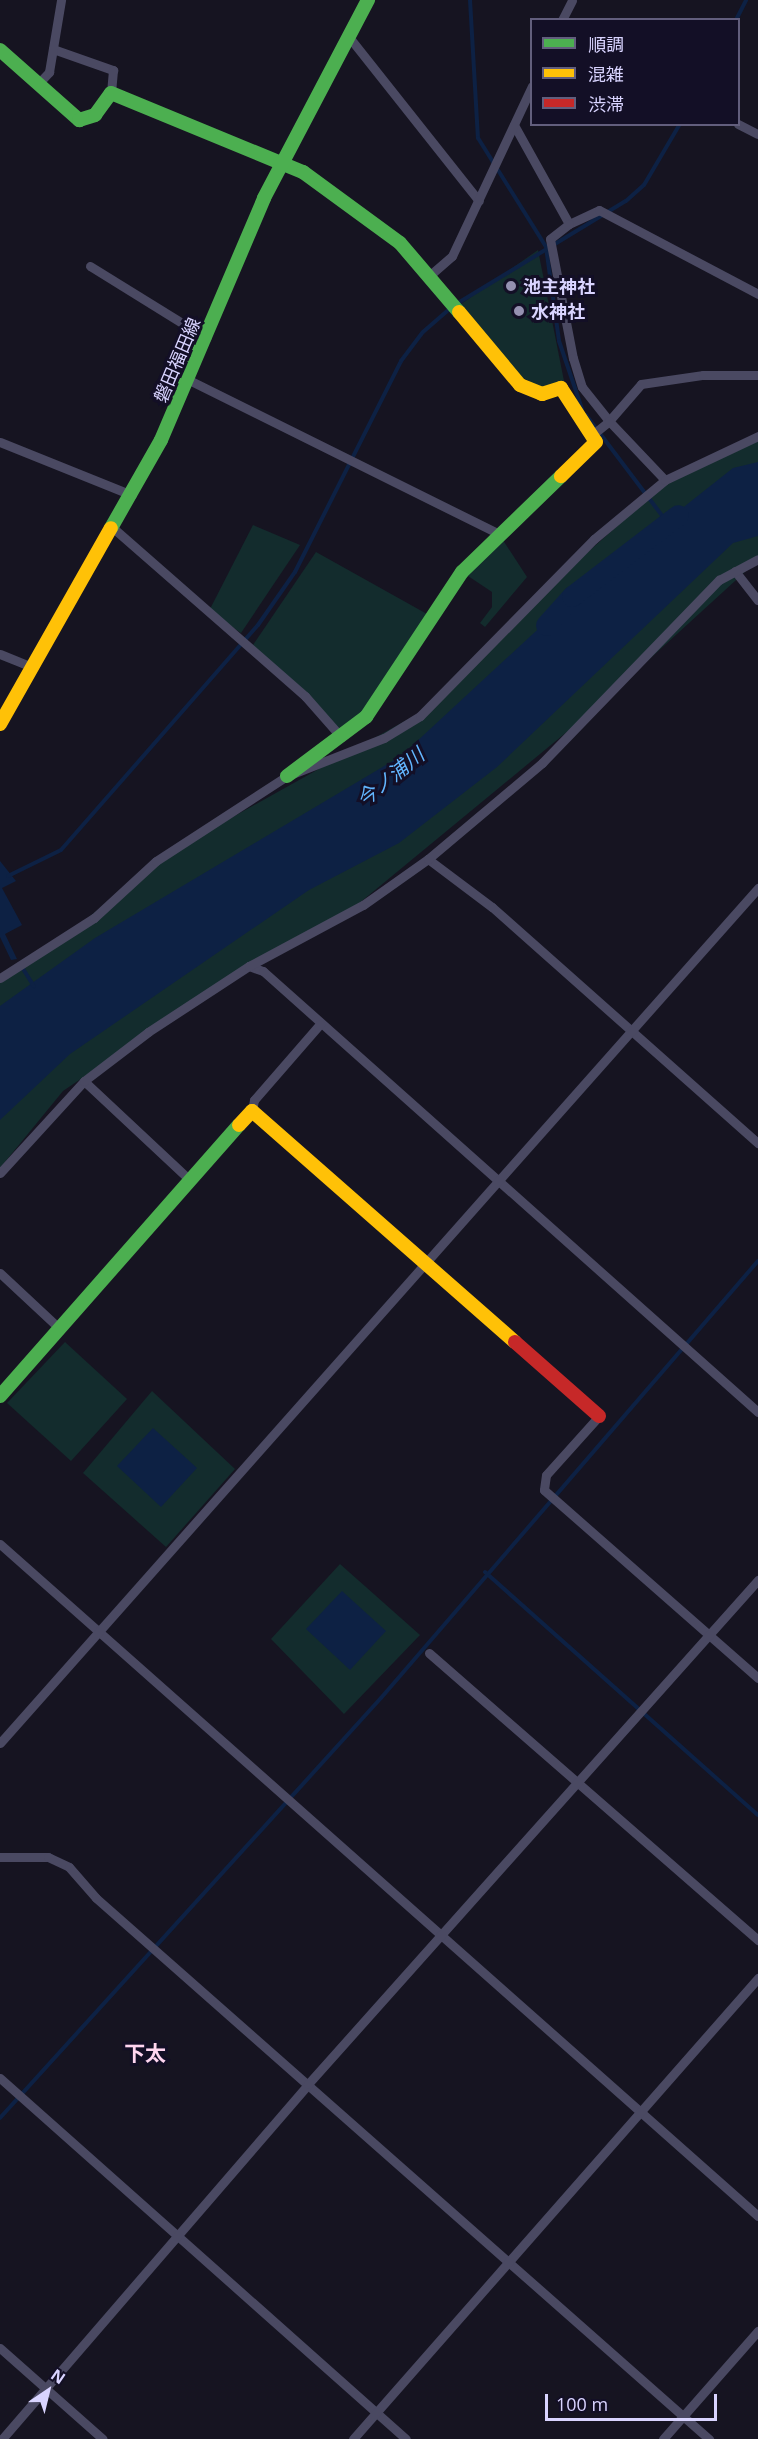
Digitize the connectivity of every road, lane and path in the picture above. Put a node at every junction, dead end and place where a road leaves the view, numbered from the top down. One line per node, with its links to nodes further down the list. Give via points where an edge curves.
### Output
1 (61, 0): 6 (street)
2 (368, 0): 5 (street, 磐田福田線)
3 (572, 0): 4 (street)
4 (563, 18)
5 (349, 37): 14 (street, 磐田福田線); 15 (street)
6 (53, 49): 8 (street, via 49,72); 10 (street, via 113,69)
7 (0, 50): 8 (street)
8 (37, 85): 10 (street, via 79,120 95,115)
9 (530, 88): 11 (street)
10 (111, 93): 14 (street)
11 (514, 125): 15 (street); 16 (street)
12 (740, 125): 13 (street)
13 (758, 134)
14 (282, 162): 18 (street, via 399,243); 20 (street, 磐田福田線)
15 (479, 201): 18 (street, via 452,256)
16 (569, 224): 19 (street, via 599,210); 23 (street, via 550,239 552,250 582,387)
17 (90, 266): 20 (street)
18 (429, 276): 24 (street, via 520,385 542,394 561,388)
19 (758, 294)
20 (206, 338): 22 (street, 磐田福田線)
21 (758, 375): 23 (street, via 703,375 640,384)
22 (189, 380): 28 (street, 磐田福田線); 30 (street)
23 (609, 421): 24 (street); 27 (street)
24 (592, 435): 30 (street, via 596,442)
25 (758, 436): 27 (street)
26 (0, 442): 28 (street)
27 (665, 480): 38 (street, via 594,539 420,716 373,743)
28 (132, 495): 29 (street, 磐田福田線)
29 (112, 527): 35 (street, 磐田福田線); 37 (street, via 305,696)
30 (499, 534): 37 (street, via 462,572 366,717)
31 (758, 559): 32 (street)
32 (735, 571): 33 (street); 39 (street, via 719,580 542,763)
33 (758, 600)
34 (0, 654): 35 (street)
35 (32, 667): 36 (street, 磐田福田線)
36 (0, 724)
37 (341, 737): 38 (street, via 302,760)
38 (287, 776): 42 (street, via 156,861 94,918)
39 (428, 859): 41 (street, via 363,905); 44 (street, via 492,907)
40 (758, 888): 44 (street)
41 (249, 966): 43 (street, via 263,971); 45 (street)
42 (0, 978)
43 (320, 1024): 46 (street, via 254,1100); 50 (street)
44 (632, 1031): 47 (street); 50 (street)
45 (84, 1081): 48 (street); 49 (street)
46 (252, 1111): 49 (street); 51 (street)
47 (758, 1143)
48 (0, 1173)
49 (191, 1181): 53 (street)
50 (498, 1182): 51 (street); 55 (street)
51 (426, 1263): 56 (street); 59 (street)
52 (0, 1273): 53 (street)
53 (60, 1329): 54 (street)
54 (0, 1396)
55 (758, 1412)
56 (599, 1416): 60 (street, via 546,1475 544,1490)
57 (0, 1544): 59 (street)
58 (758, 1580): 60 (street)
59 (100, 1633): 63 (street); 66 (street)
60 (709, 1635): 62 (street); 64 (street)
61 (429, 1653): 64 (street)
62 (758, 1678)
63 (0, 1743)
64 (576, 1781): 66 (street); 67 (street)
65 (0, 1857): 70 (street, via 60,1859 96,1898)
66 (442, 1936): 70 (street); 71 (street)
67 (758, 1940)
68 (758, 1978): 71 (street)
69 (0, 2078): 73 (street)
70 (308, 2084): 73 (street); 74 (street)
71 (641, 2112): 72 (street); 74 (street)
72 (758, 2216)
73 (176, 2234): 77 (street); 78 (street)
74 (509, 2262): 78 (street); 79 (street)
75 (758, 2331): 79 (street)
76 (0, 2348): 77 (street)
77 (43, 2386): 80 (street); 81 (street)
78 (376, 2412): 82 (street); 83 (street)
79 (683, 2416): 84 (street); 85 (street)
80 (2, 2439)
81 (104, 2439)
82 (353, 2439)
83 (406, 2439)
84 (663, 2439)
85 (709, 2439)

